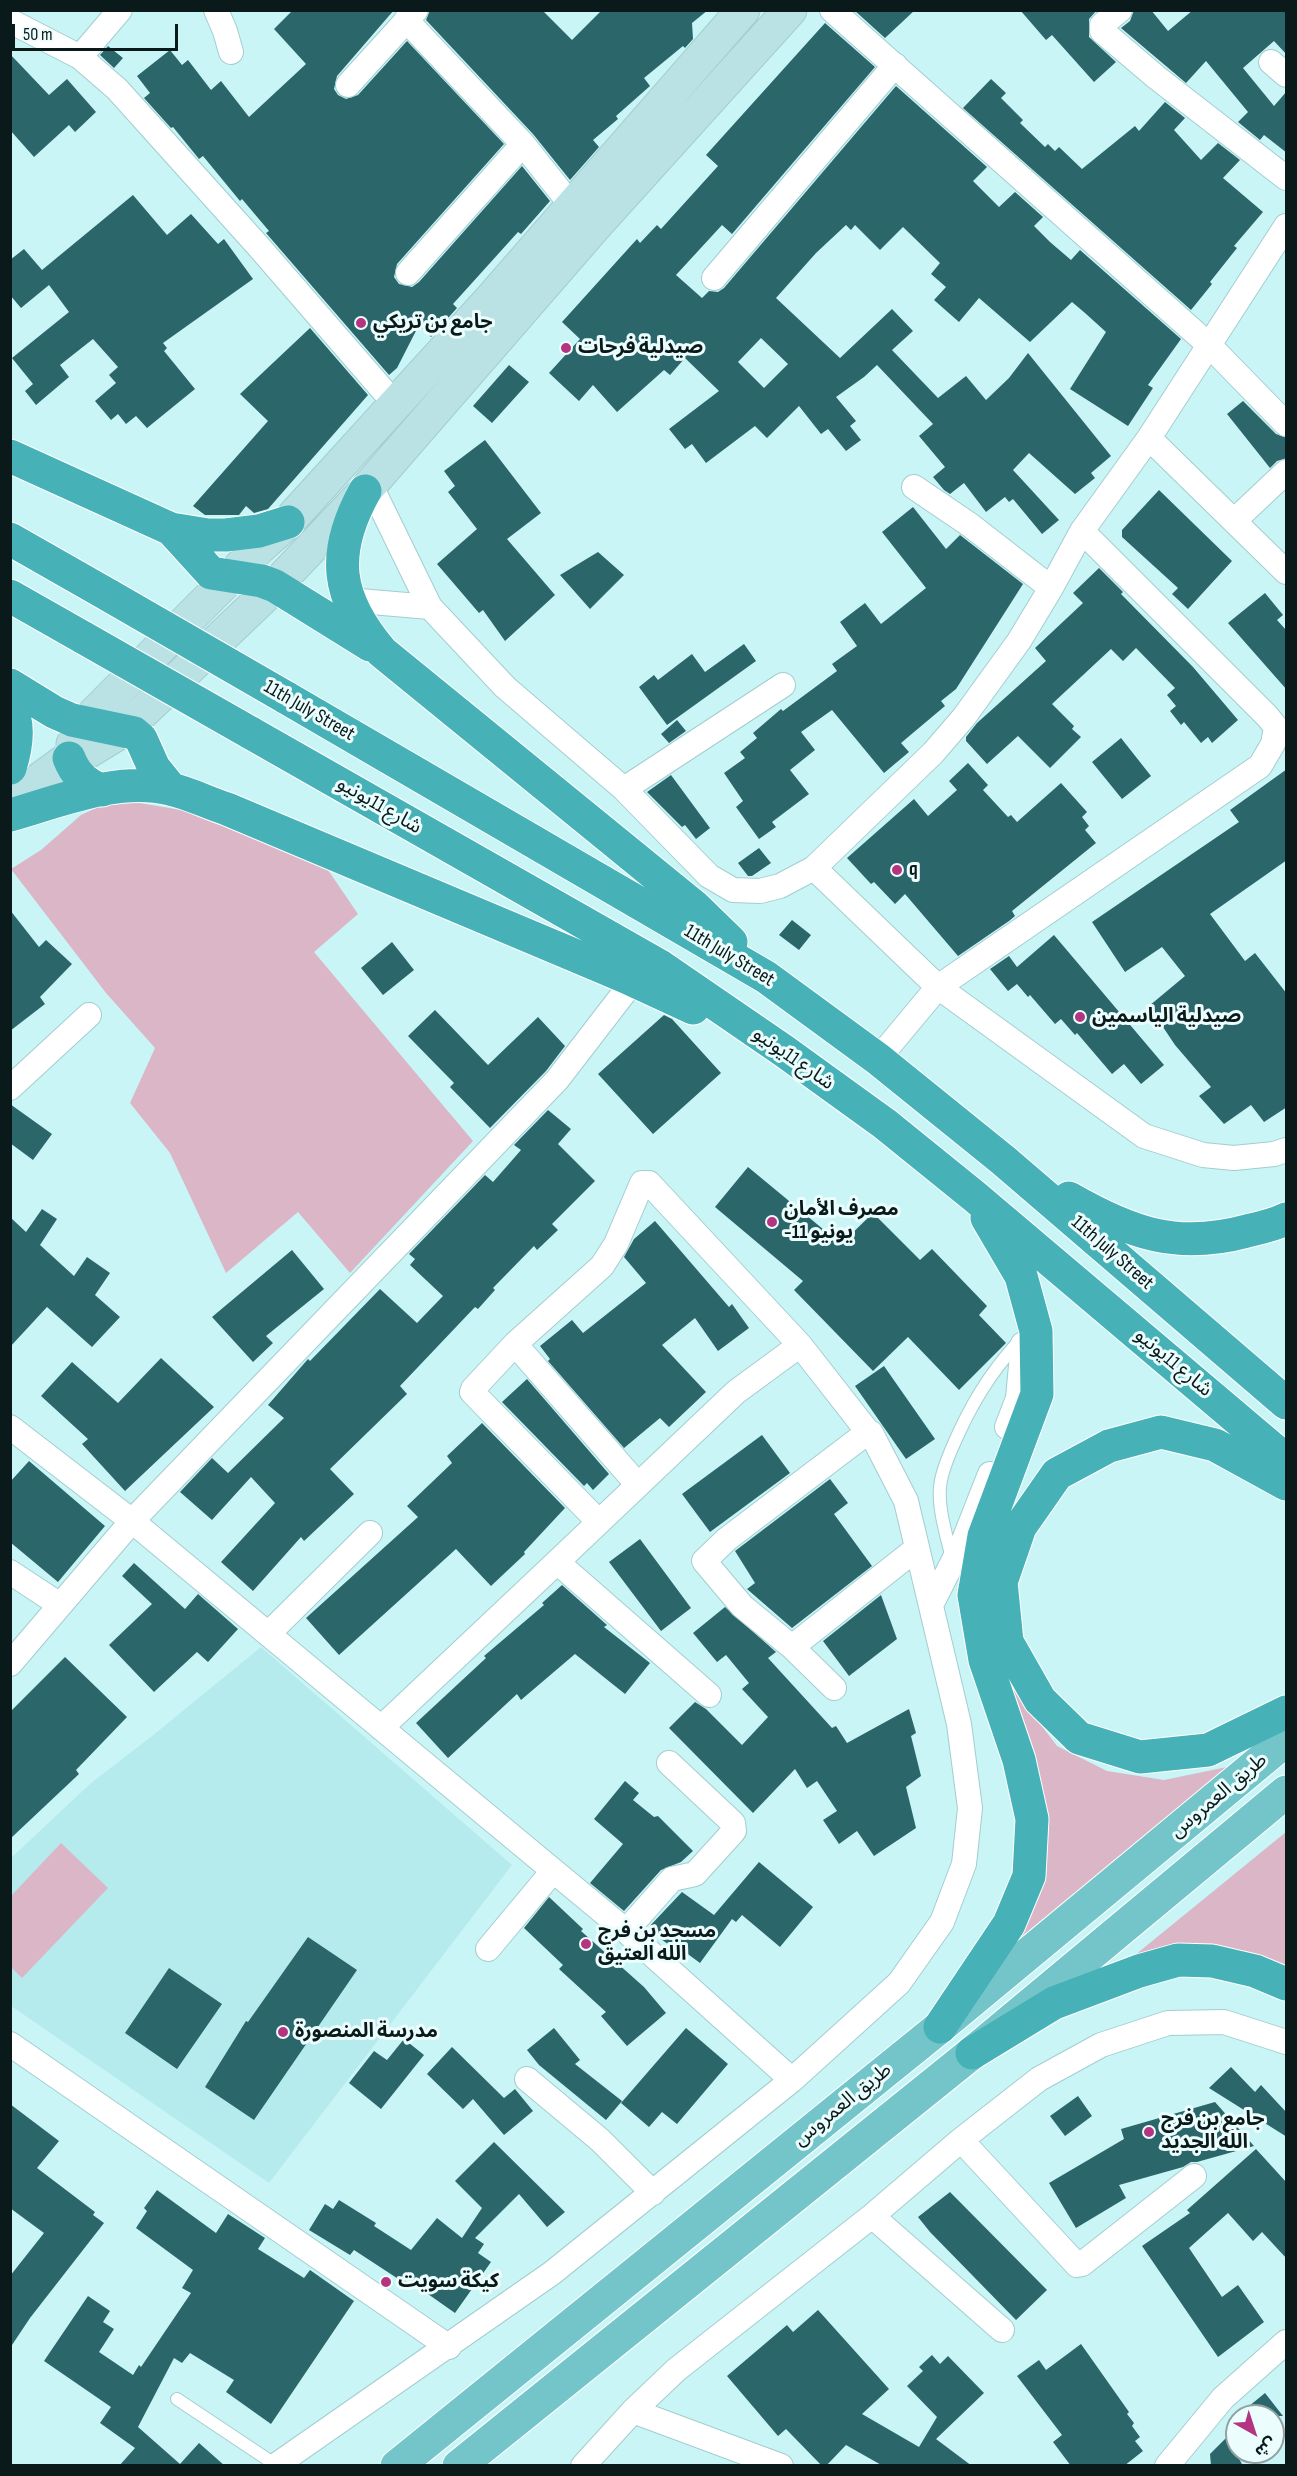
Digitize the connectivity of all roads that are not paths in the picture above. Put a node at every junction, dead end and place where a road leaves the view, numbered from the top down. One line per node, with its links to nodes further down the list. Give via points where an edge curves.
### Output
1 (120, 10): 10 (street)
2 (216, 10): 9 (street)
3 (742, 10): 15 (main road)
4 (790, 10): 26 (main road)
5 (832, 10): 11 (street)
6 (1120, 10): 14 (street, via 1102,25 1102,31)
7 (411, 15): 12 (street); 13 (street)
8 (10, 21): 10 (street)
9 (231, 52)
10 (80, 57): 20 (street, via 117,89 189,168)
11 (895, 65): 18 (street); 19 (street)
12 (348, 85)
13 (523, 144): 15 (street); 17 (street)
14 (1287, 178)
15 (572, 206): 20 (main road)
16 (1287, 226): 19 (street)
17 (408, 273)
18 (714, 278)
19 (1209, 345): 21 (street); 22 (street)
20 (395, 404): 28 (main road)
21 (1287, 424)
22 (1149, 438): 27 (street); 30 (street)
23 (10, 456): 29 (highway)
24 (1287, 472): 27 (street)
25 (914, 487): 36 (street)
26 (367, 488): 35 (main road); 38 (highway, via 351,516 344,544 342,572); 39 (street)
27 (1234, 521): 33 (street)
28 (288, 522): 32 (highway)
29 (171, 529): 32 (highway); 34 (highway, via 204,568 218,575)
30 (1082, 531): 36 (street); 56 (street, via 1267,716 1276,727 1273,744 1260,766)
31 (10, 540): 54 (highway, 11th July Street, bridge)
32 (252, 541): 34 (main road); 35 (highway, via 272,572)
33 (1287, 572)
34 (233, 576): 35 (highway); 44 (main road)
35 (275, 586): 40 (highway); 45 (main road)
36 (1051, 588): 53 (street, via 1019,641 941,744)
37 (10, 596): 58 (highway, شارع 11يونيو, bridge, via 660,966)
38 (348, 600): 39 (street); 40 (highway, via 362,628)
39 (430, 607): 49 (street, via 505,687)
40 (382, 652): 54 (highway, via 695,907)
41 (10, 685): 44 (highway, via 54,712)
42 (783, 685): 49 (street)
43 (10, 706): 47 (highway, via 17,728)
44 (84, 724): 45 (highway); 46 (main road, via 75,736)
45 (125, 729): 46 (main road); 48 (highway, via 141,739 153,768)
46 (69, 758): 50 (highway, via 77,775); 51 (main road)
47 (10, 768)
48 (171, 789): 50 (highway, via 148,786); 55 (highway)
49 (624, 789): 53 (street, via 709,876 733,890 760,891 780,886)
50 (102, 790): 52 (highway)
51 (10, 801)
52 (10, 814)
53 (814, 868): 56 (street)
54 (766, 977): 59 (highway, 11th July Street)
55 (634, 980): 58 (highway); 75 (street, via 557,1080)
56 (938, 987): 59 (street); 61 (street, via 1144,1136 1203,1155 1234,1158)
57 (89, 1015): 60 (street)
58 (784, 1051): 63 (highway, شارع 11يونيو, via 885,1124)
59 (878, 1059): 62 (highway, 11th July Street)
60 (10, 1088)
61 (1287, 1150)
62 (1003, 1160): 64 (highway, via 1102,1217 1155,1237 1216,1239); 69 (highway, 11th July Street)
63 (974, 1196): 65 (highway); 72 (highway, شارع 11يونيو)
64 (1287, 1219)
65 (1022, 1275): 66 (street); 98 (highway, via 1036,1331 1037,1394 984,1536 974,1595 985,1660 1019,1760 1032,1820 1029,1876 1009,1924)
66 (1024, 1335): 80 (street, via 1018,1398); 80 (lane, via 968,1411 945,1467 941,1508)
67 (515, 1344): 68 (street, via 602,1266 642,1184 649,1183); 74 (street); 76 (street, via 473,1389 473,1394)
68 (800, 1345): 71 (street); 74 (street, via 736,1392)
69 (1287, 1403)
70 (10, 1427): 75 (street)
71 (868, 1432): 78 (street, via 906,1501); 85 (street, via 727,1539 704,1561 742,1606)
72 (1287, 1460)
73 (1287, 1484): 89 (highway, via 1215,1445 1161,1432 1109,1446 1057,1474 1020,1527 1001,1582 1007,1642 1040,1700 1079,1738 1140,1757 1208,1750)
74 (638, 1485): 76 (street)
75 (132, 1521): 82 (street); 84 (street)
76 (598, 1521): 79 (street)
77 (370, 1533): 84 (street)
78 (916, 1549): 83 (street); 85 (street)
79 (556, 1562): 88 (street); 90 (street)
80 (952, 1564): 83 (street)
81 (10, 1572): 82 (street)
82 (60, 1605): 86 (street)
83 (931, 1605): 103 (street, via 961,1734 970,1808 964,1864 942,1922 899,1983)
84 (268, 1634): 90 (street)
85 (792, 1647): 87 (street)
86 (10, 1664)
87 (834, 1688)
88 (709, 1695)
89 (1287, 1712)
90 (381, 1728): 94 (street)
91 (1287, 1740): 98 (main road, طريق العمروس)
92 (669, 1763): 95 (street, via 733,1823 734,1831 695,1874 672,1879)
93 (1287, 1792): 101 (main road, طريق العمروس)
94 (553, 1871): 95 (street); 96 (street)
95 (626, 1931): 103 (street)
96 (488, 1949)
97 (1287, 1984): 101 (highway, via 1255,1971 1212,1961 1178,1960 1054,2003)
98 (940, 2027): 114 (main road, طريق العمروس)
99 (1287, 2042): 104 (street, via 1224,2022 1168,2023 1101,2045 1039,2079)
100 (10, 2044): 110 (street)
101 (972, 2053): 115 (main road, طريق العمروس)
102 (527, 2079): 106 (street, via 600,2140)
103 (792, 2080): 106 (street)
104 (961, 2140): 105 (street, via 1077,2265); 107 (street)
105 (1194, 2176)
106 (653, 2193): 110 (street)
107 (872, 2216): 108 (street); 112 (street, via 676,2370)
108 (1002, 2330)
109 (1287, 2342): 118 (street, via 1223,2398)
110 (449, 2347): 113 (street)
111 (177, 2399): 113 (lane)
112 (633, 2411): 116 (street); 117 (street)
113 (276, 2465)
114 (397, 2466)
115 (459, 2466)
116 (583, 2466)
117 (782, 2466)
118 (1167, 2466)

